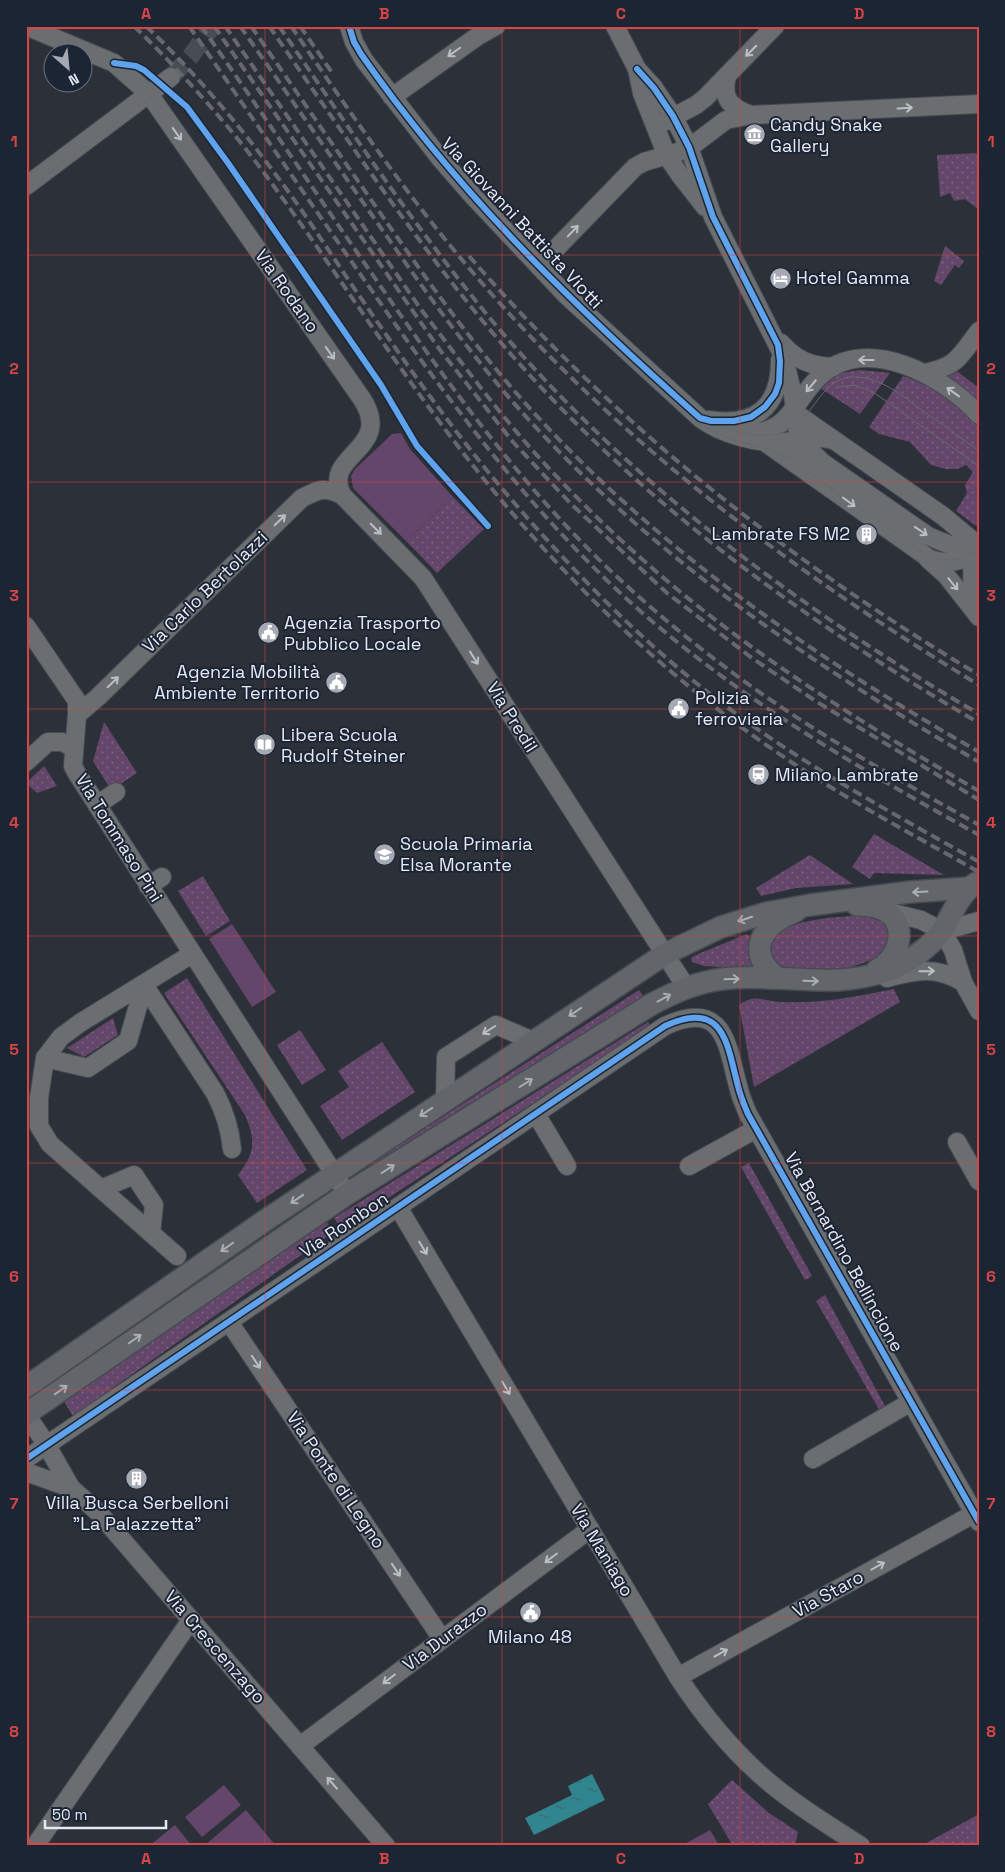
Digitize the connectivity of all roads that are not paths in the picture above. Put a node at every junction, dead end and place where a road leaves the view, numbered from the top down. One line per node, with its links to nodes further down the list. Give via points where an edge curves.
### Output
1 (26, 26): 9 (street, Via Rodano, via 114,63)
2 (349, 26): 10 (street, Via Giovanni Battista Viotti, via 360,54)
3 (496, 26): 10 (street, one-way to 10)
4 (615, 26): 6 (street)
5 (775, 26): 7 (street, one-way to 7)
6 (637, 69): 13 (street); 14 (street, via 642,93)
7 (727, 76): 12 (street, via 724,87 730,102 737,110); 13 (street, via 696,105)
8 (172, 77): 9 (street)
9 (149, 94): 17 (street); 32 (street, Via Rodano, one-way to 32, via 367,408 371,418 369,434 340,471 338,482)
10 (392, 97): 19 (street, Via Giovanni Battista Viotti, via 454,175)
11 (979, 104): 12 (street, one-way to 11)
12 (751, 115): 15 (street, via 726,120)
13 (673, 116): 14 (street); 15 (street)
14 (657, 130): 16 (street)
15 (689, 147): 16 (street); 18 (street)
16 (667, 156): 18 (street); 19 (street, one-way to 16, via 631,171 644,162)
17 (26, 186)
18 (713, 217): 20 (street)
19 (539, 266): 26 (street, Via Giovanni Battista Viotti, via 566,296)
20 (775, 338): 22 (street, via 798,359 814,366); 24 (street, via 789,373); 26 (street, via 780,366 778,383 765,408 751,417 734,421)
21 (976, 342): 23 (street, via 956,362)
22 (832, 366): 23 (street, one-way to 22, via 886,361 852,360); 24 (street, one-way to 24, via 809,387)
23 (925, 373): 25 (street, one-way to 23, via 957,394)
24 (795, 409): 27 (street, via 774,428 752,434); 28 (street); 29 (street, via 798,415)
25 (979, 414)
26 (700, 418): 27 (street, Via Giovanni Battista Viotti)
27 (728, 433): 30 (street)
28 (799, 440): 29 (street); 30 (street); 31 (street, via 798,452); 33 (street, one-way to 33, via 823,463 928,536)
29 (833, 440): 33 (street, via 943,516)
30 (766, 443): 31 (street)
31 (810, 474): 34 (street, one-way to 34)
32 (342, 495): 38 (street, Via Carlo Bertolazzi, one-way to 32, via 302,498 327,489); 49 (street, Via Predil, one-way to 49, via 423,578)
33 (975, 553): 34 (street, via 940,562); 35 (street, via 973,584)
34 (924, 555): 36 (street, one-way to 36, via 946,575)
35 (979, 609)
36 (979, 617)
37 (26, 626): 38 (street, Via Tommaso Pini, via 73,694)
38 (77, 715): 39 (street, Via Tommaso Pini)
39 (74, 748): 40 (street, via 62,742 48,742); 42 (street, Via Tommaso Pini, via 73,766)
40 (26, 762)
41 (116, 792): 42 (street)
42 (97, 804): 48 (street, Via Tommaso Pini, via 155,882)
43 (832, 902): 44 (main road); 45 (main road); 47 (main road, one-way to 43, via 972,886)
44 (810, 905): 49 (main road, one-way to 49, via 746,918); 50 (main road, via 779,920 762,937 760,956 763,964)
45 (885, 911): 47 (street, via 921,920); 51 (main road, via 899,931 898,948 884,966)
46 (979, 921): 47 (street)
47 (942, 931): 51 (main road, via 908,960 890,970); 52 (street, via 953,950)
48 (192, 954): 53 (street); 66 (street, Via Tommaso Pini)
49 (665, 954): 54 (street, Via Predil); 57 (main road, one-way to 57)
50 (777, 978): 51 (main road, one-way to 51, via 811,981); 54 (main road, Via Rombon, one-way to 50, via 723,979)
51 (853, 979): 52 (street, one-way to 52, via 865,983 928,970)
52 (963, 982): 55 (street)
53 (144, 985): 58 (street, via 80,1023 61,1038); 58 (street, via 128,1041 88,1068); 63 (street, via 215,1093 225,1112)
54 (686, 987): 69 (main road, Via Rombon, one-way to 54, via 644,1009)
55 (979, 1011)
56 (680, 1020): 60 (street, Via Rombon, via 666,1026); 61 (street, Via Bernardino Bellincione, via 706,1019 719,1029 730,1054 740,1094)
57 (533, 1041): 59 (main road); 59 (street, one-way to 59, via 496,1025 446,1057)
58 (45, 1058): 68 (street, via 39,1126 50,1144)
59 (445, 1100): 66 (main road, one-way to 66)
60 (536, 1114): 64 (street); 70 (street, Via Rombon)
61 (756, 1129): 65 (street); 75 (street, Via Bernardino Bellincione)
62 (957, 1142): 67 (street)
63 (232, 1149)
64 (567, 1166)
65 (689, 1166)
66 (333, 1174): 69 (street, Via Rombon); 74 (main road, one-way to 74)
67 (979, 1181)
68 (101, 1189): 71 (street); 71 (street, via 134,1175 154,1205)
69 (346, 1194): 76 (main road, Via Rombon, one-way to 69)
70 (398, 1207): 73 (street, Via Rombon); 83 (street, Via Maniago, one-way to 83)
71 (151, 1233): 72 (street)
72 (178, 1256)
73 (229, 1322): 77 (street, Via Rombon); 85 (street, Via Ponte di Legno, one-way to 85)
74 (26, 1386)
75 (911, 1402): 79 (street); 82 (street, Via Bernardino Bellincione)
76 (26, 1414): 77 (street, Via Rombon)
77 (46, 1444): 78 (street, Via Rombon); 81 (street, Via Rombon)
78 (26, 1459)
79 (813, 1459)
80 (26, 1472): 81 (street, Via Crescenzago)
81 (71, 1488): 84 (street, Via Crescenzago, via 99,1513)
82 (977, 1515): 86 (street, Via Staro, one-way to 82)
83 (590, 1529): 85 (street, Via Durazzo, one-way to 85); 86 (street, Via Maniago)
84 (191, 1620): 87 (street, Via Crescenzago); 88 (street)
85 (442, 1639): 87 (street, Via Durazzo, one-way to 87)
86 (678, 1677): 90 (street, Via Maniago, via 745,1761 777,1790)
87 (300, 1746): 89 (street, Via Crescenzago, one-way to 87)
88 (35, 1846)
89 (386, 1846)
90 (861, 1846)

